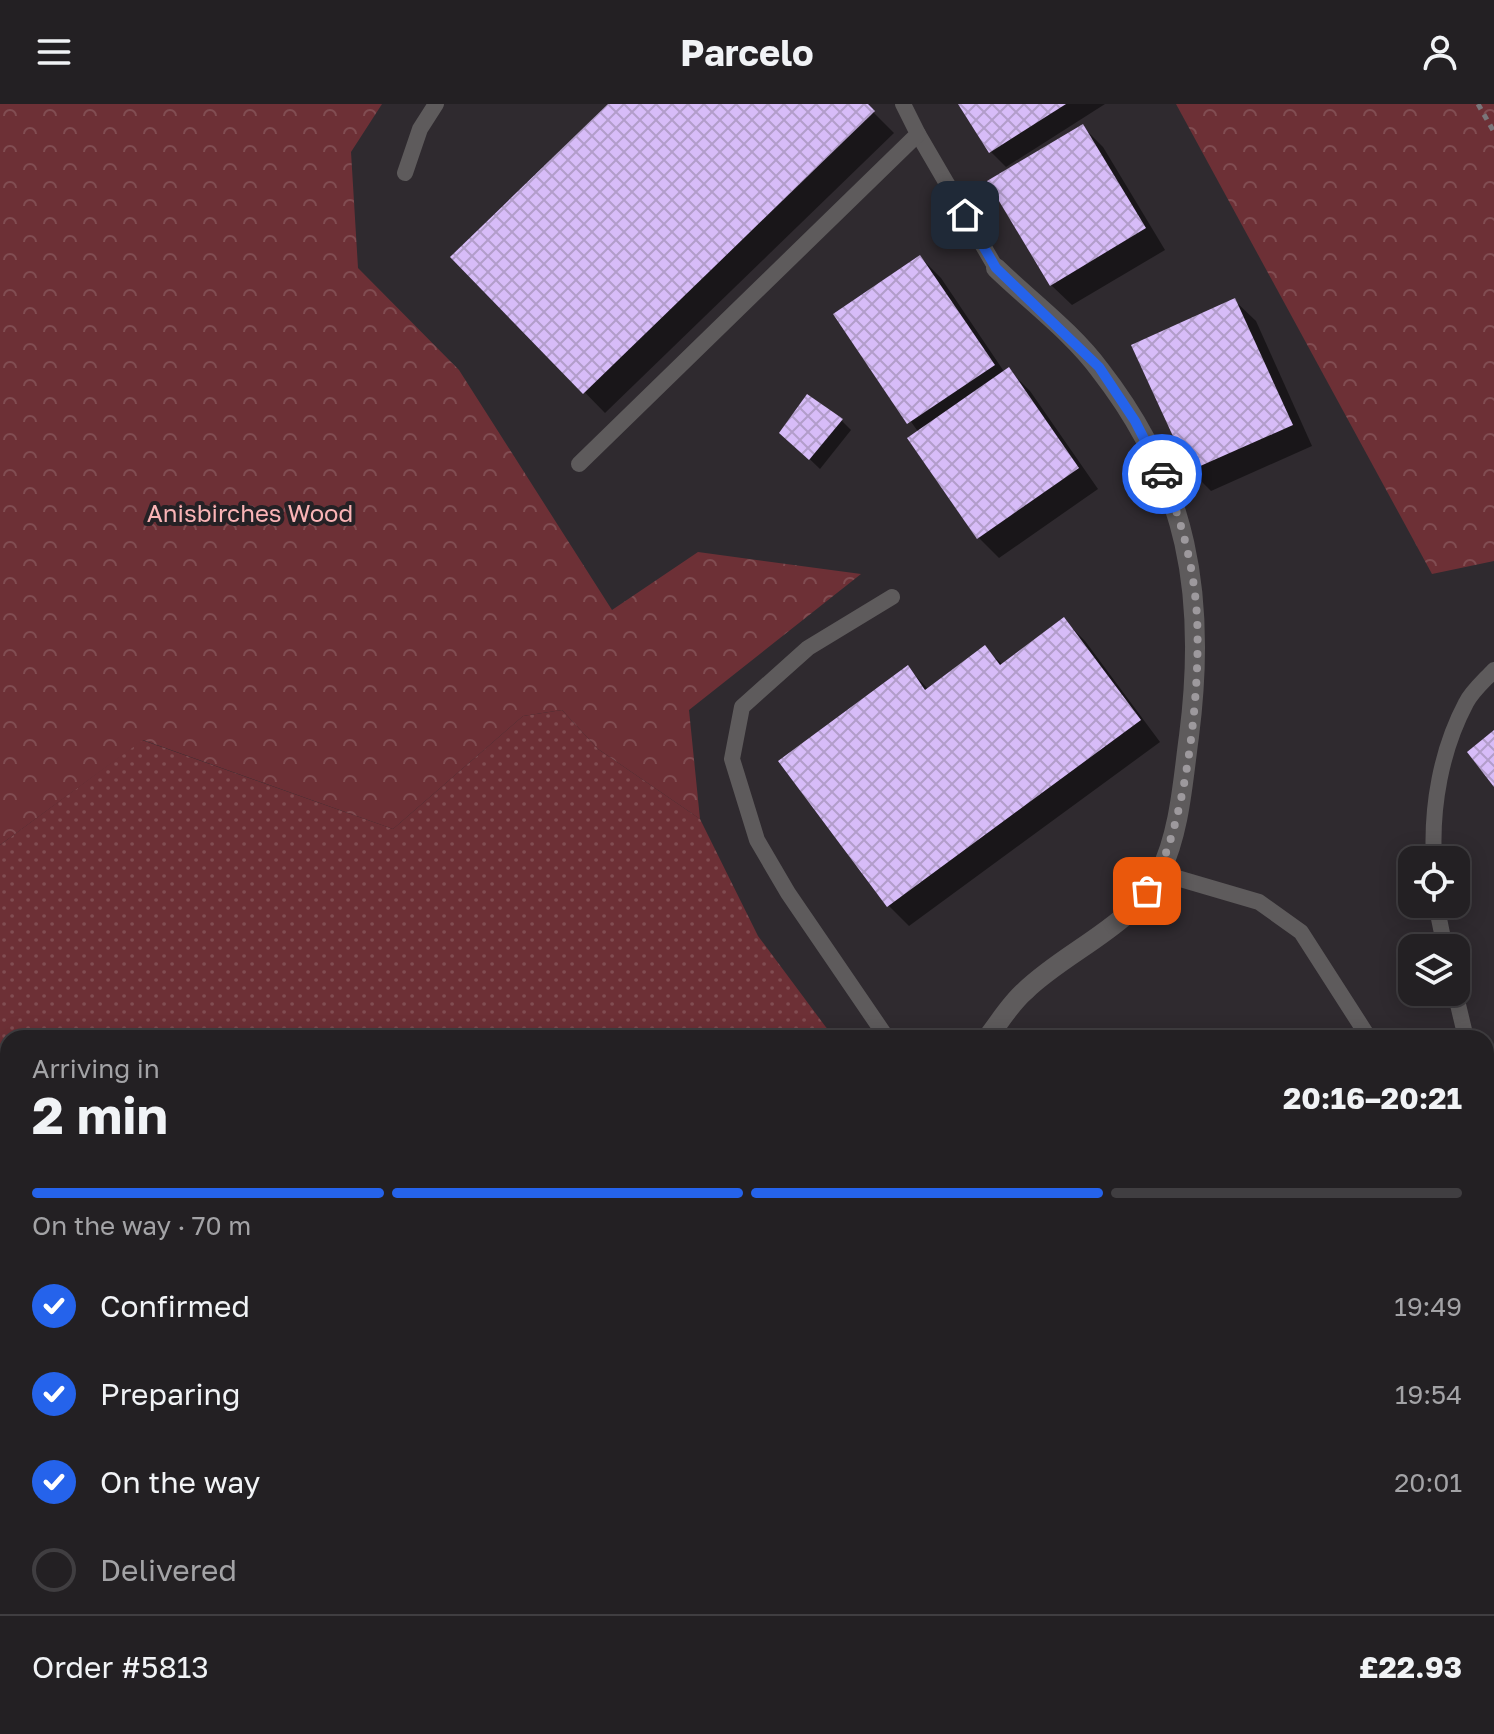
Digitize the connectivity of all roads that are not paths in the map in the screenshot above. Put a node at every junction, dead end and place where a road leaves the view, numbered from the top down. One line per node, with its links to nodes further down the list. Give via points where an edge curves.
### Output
1 (436, 104): 4 (lane, via 420,129)
2 (903, 104): 3 (lane)
3 (918, 134): 5 (lane); 6 (lane)
4 (405, 173)
5 (996, 268): 10 (street, via 1099,367 1164,477 1186,540 1196,606 1196,680 1182,787)
6 (579, 464)
7 (892, 597): 12 (lane, via 808,648 742,707 732,759 757,840)
8 (1494, 670): 9 (lane, via 1467,701 1444,759)
9 (1433, 846)
10 (1160, 873): 13 (street, via 1133,910 1024,991); 14 (lane, via 1259,902 1301,932)
11 (1458, 1006): 15 (lane)
12 (882, 1030)
13 (993, 1030)
14 (1364, 1030)
15 (1464, 1030)

